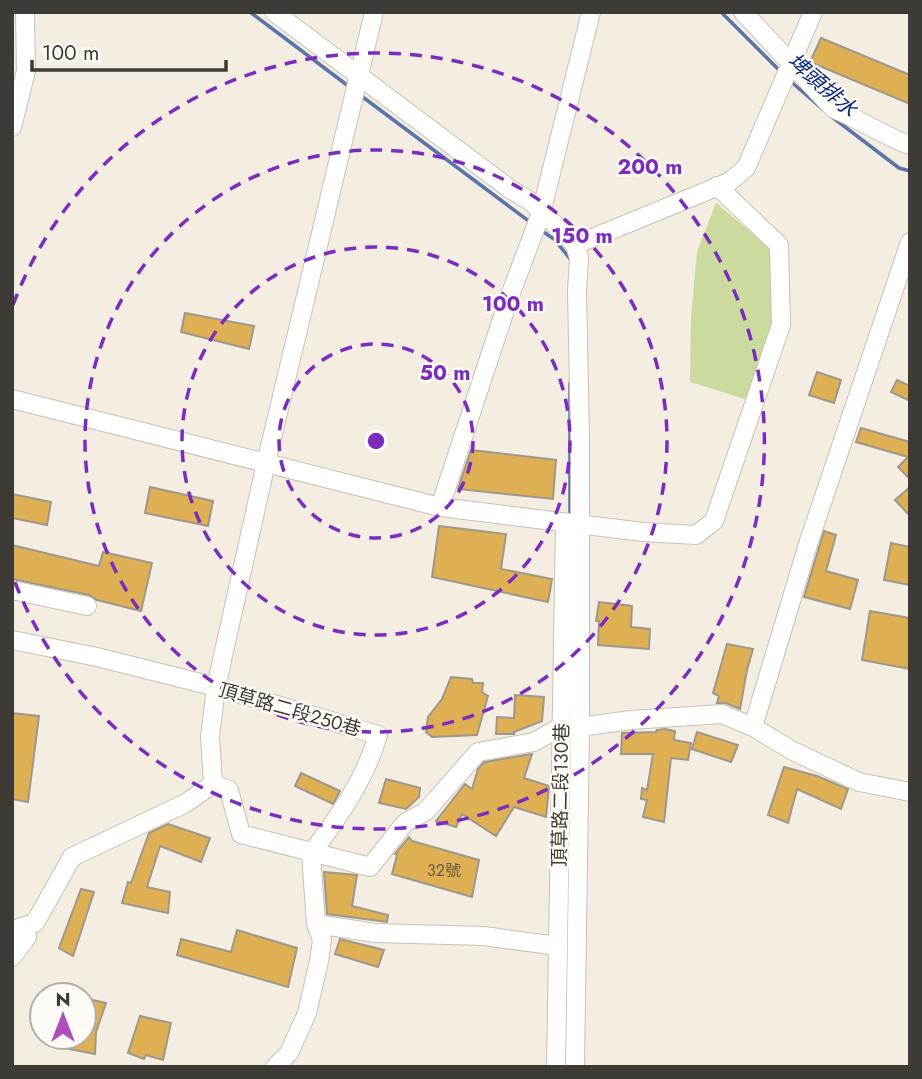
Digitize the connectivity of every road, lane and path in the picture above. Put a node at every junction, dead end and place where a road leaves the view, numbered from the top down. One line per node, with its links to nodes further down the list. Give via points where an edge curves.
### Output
1 (25, 12): 7 (street)
2 (274, 12): 9 (street)
3 (374, 12): 9 (street)
4 (592, 12): 13 (street)
5 (743, 12): 8 (street)
6 (813, 12): 8 (street)
7 (19, 38): 10 (street, via 26,71)
8 (791, 63): 11 (street, via 834,109); 12 (street, via 746,168)
9 (359, 78): 13 (street); 17 (street)
10 (12, 127)
11 (910, 145)
12 (717, 186): 15 (street); 19 (street, via 779,245 781,325 714,521 696,535)
13 (541, 213): 15 (street); 18 (street)
14 (910, 242): 26 (street, via 809,541)
15 (575, 245): 19 (street, via 579,258)
16 (12, 399): 17 (street)
17 (266, 463): 18 (street); 23 (street)
18 (439, 507): 19 (street)
19 (572, 523): 24 (street, 頂草路二段130巷); 25 (street)
20 (12, 590): 21 (street)
21 (87, 607)
22 (12, 640): 23 (street, 頂草路二段250巷)
23 (216, 687): 27 (street, via 210,737); 29 (street, 頂草路二段250巷, via 378,735 370,764)
24 (562, 726): 25 (street); 29 (street, via 534,742 478,752 426,811 405,823 370,867); 32 (street, 頂草路二段130巷)
25 (580, 727): 26 (street, via 722,714); 36 (street)
26 (753, 727): 28 (street, via 859,782)
27 (213, 784): 29 (street, via 229,790 241,834); 31 (street, via 186,803 72,856 35,923)
28 (910, 792)
29 (311, 854): 30 (street)
30 (316, 924): 32 (street, via 375,933 484,936); 34 (street, via 322,940 307,1013 289,1054)
31 (17, 929): 33 (street, via 27,937)
32 (557, 946): 35 (street, 頂草路二段130巷)
33 (12, 957)
34 (275, 1067)
35 (556, 1067)
36 (575, 1067)

